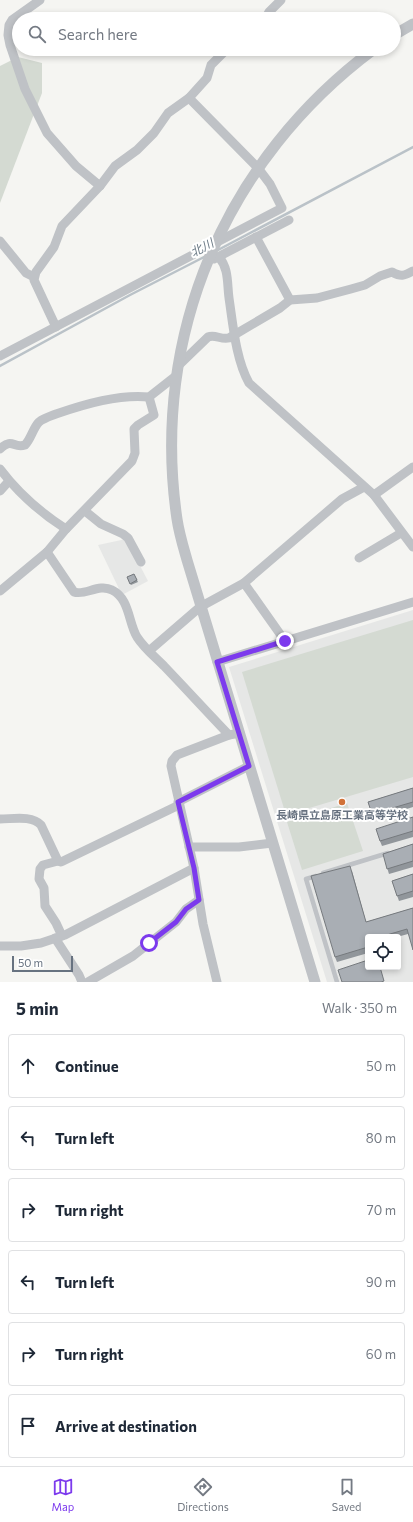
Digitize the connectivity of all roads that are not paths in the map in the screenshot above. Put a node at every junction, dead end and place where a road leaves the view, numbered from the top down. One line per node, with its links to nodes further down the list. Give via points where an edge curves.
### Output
1 (40, 0): 3 (street)
2 (281, 0): 4 (street)
3 (24, 12)
4 (271, 12)
5 (12, 20): 8 (street)
6 (0, 21): 8 (street)
7 (413, 24): 9 (street)
8 (10, 25): 10 (street, via 8,35)
9 (401, 31)
10 (12, 50)
11 (14, 56): 16 (street, via 25,89 47,133 76,166)
12 (220, 56): 14 (street, via 211,64 207,78)
13 (365, 56): 15 (street, via 314,100)
14 (189, 98): 15 (street); 16 (street, via 168,113 154,133 115,166)
15 (258, 168): 20 (street, via 240,196); 20 (street, via 270,184 282,208)
16 (100, 186): 23 (street, via 62,226 54,247)
17 (289, 220): 18 (street)
18 (256, 237): 21 (street); 24 (street)
19 (0, 241): 23 (street, via 26,273)
20 (216, 243): 21 (street); 25 (street)
21 (212, 259): 26 (street, via 226,270); 28 (street, via 193,299)
22 (413, 270): 24 (street, via 405,276 392,272 365,286 317,298)
23 (34, 277): 25 (street)
24 (290, 300): 26 (street)
25 (56, 327): 27 (street)
26 (235, 334): 28 (street, via 227,339 215,336 208,338); 34 (street, via 242,372 249,383)
27 (0, 356)
28 (178, 371): 29 (street); 47 (street, via 173,406 174,488 177,520)
29 (149, 397): 30 (street, via 120,398 70,409 41,420 25,445 10,443); 37 (street, via 154,415 134,429 136,453 132,461)
30 (0, 449)
31 (413, 467): 36 (street)
32 (0, 469): 33 (street)
33 (9, 481): 35 (street); 38 (street, via 45,516)
34 (364, 487): 36 (street); 44 (street, via 342,499)
35 (0, 491)
36 (374, 495): 39 (street)
37 (85, 511): 38 (street); 43 (street, via 101,524 128,538)
38 (66, 529): 41 (street)
39 (401, 533): 40 (street); 42 (street)
40 (413, 547)
41 (47, 552): 45 (street); 49 (street, via 74,592 104,588 120,596 137,638)
42 (359, 558)
43 (141, 562)
44 (244, 583): 47 (street); 48 (street)
45 (0, 591)
46 (413, 602): 48 (street)
47 (200, 607): 49 (street); 50 (street)
48 (285, 641): 50 (street)
49 (149, 651): 51 (street)
50 (217, 662): 51 (street)
51 (234, 734): 52 (street); 53 (street, via 174,758 171,766)
52 (249, 766): 53 (street); 55 (street)
53 (179, 803): 56 (street); 58 (street, via 64,862)
54 (0, 820): 58 (street, via 30,819 38,822)
55 (272, 843): 56 (street, via 239,847); 66 (street)
56 (189, 846): 59 (street)
57 (392, 852): 67 (lane, via 306,879)
58 (58, 861): 61 (street, via 43,865 39,879 44,888 44,906 56,923)
59 (194, 868): 60 (street); 61 (street)
60 (199, 900): 64 (street, via 133,956); 65 (street)
61 (58, 937): 62 (street, via 21,946); 63 (street)
62 (0, 946)
63 (82, 982)
64 (88, 982)
65 (218, 982)
66 (315, 982)
67 (337, 982)

